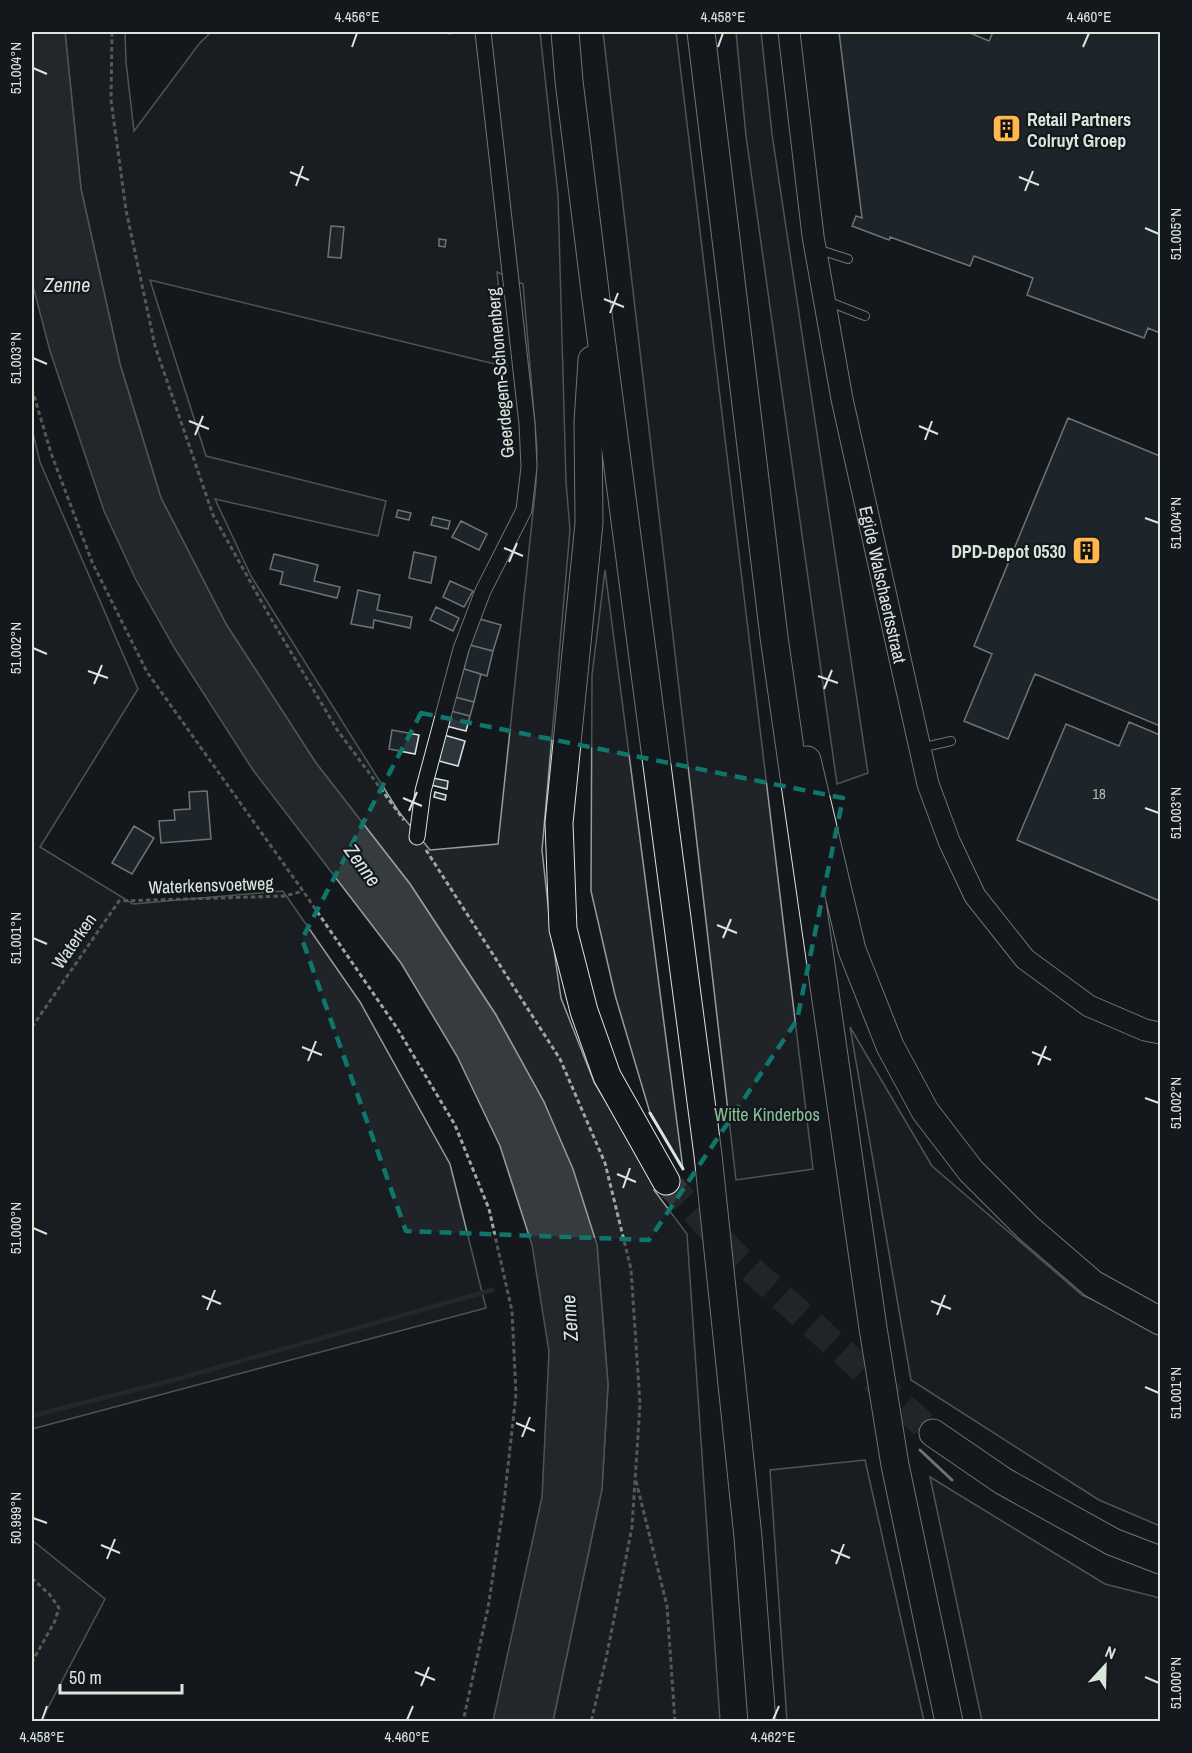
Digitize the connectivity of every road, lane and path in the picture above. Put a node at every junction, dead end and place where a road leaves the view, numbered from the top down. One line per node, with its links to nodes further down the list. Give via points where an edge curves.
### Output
1 (112, 32): 15 (path, via 111,100 126,210 155,346 213,515 338,731)
2 (483, 32): 15 (street, Geerdegem-Schonenberg, via 529,467 524,510 483,591 461,649 423,791)
3 (565, 32): 8 (highway)
4 (701, 32): 12 (highway)
5 (789, 32): 6 (main road, Egide Walschaertsstraat)
6 (815, 248): 7 (lane); 9 (main road, Egide Walschaertsstraat)
7 (848, 259)
8 (596, 299): 20 (highway, via 588,422 589,523 559,823 563,929 584,1011 607,1076); 30 (highway, via 708,1155 748,1537)
9 (824, 300): 10 (lane); 14 (main road, Egide Walschaertsstraat, via 842,399)
10 (865, 316)
11 (32, 389): 16 (path, via 51,453 92,562 147,672)
12 (774, 637): 21 (highway, via 852,950 890,1046 925,1111 971,1170 1028,1228 1093,1284); 31 (highway, via 894,1465)
13 (951, 741): 14 (lane)
14 (920, 748): 19 (main road, Egide Walschaertsstraat, via 928,784 949,841 975,896 1025,959 1089,1006)
15 (417, 837): 23 (path, via 560,1059 605,1163 632,1269 640,1404)
16 (303, 891): 17 (path, Waterkensvoetweg, via 285,896); 27 (path, via 397,1028 455,1125 489,1209 512,1311 516,1394 504,1502 488,1608)
17 (119, 901): 18 (path, Waterken)
18 (32, 1027)
19 (1161, 1033)
20 (666, 1181)
21 (1161, 1322)
22 (933, 1432): 24 (highway, via 1003,1481 1103,1537)
23 (635, 1476): 28 (path, via 632,1527); 29 (path, via 667,1606)
24 (1161, 1560)
25 (32, 1578): 26 (path, via 59,1608)
26 (32, 1662)
27 (463, 1722)
28 (591, 1722)
29 (675, 1722)
30 (762, 1722)
31 (949, 1722)

